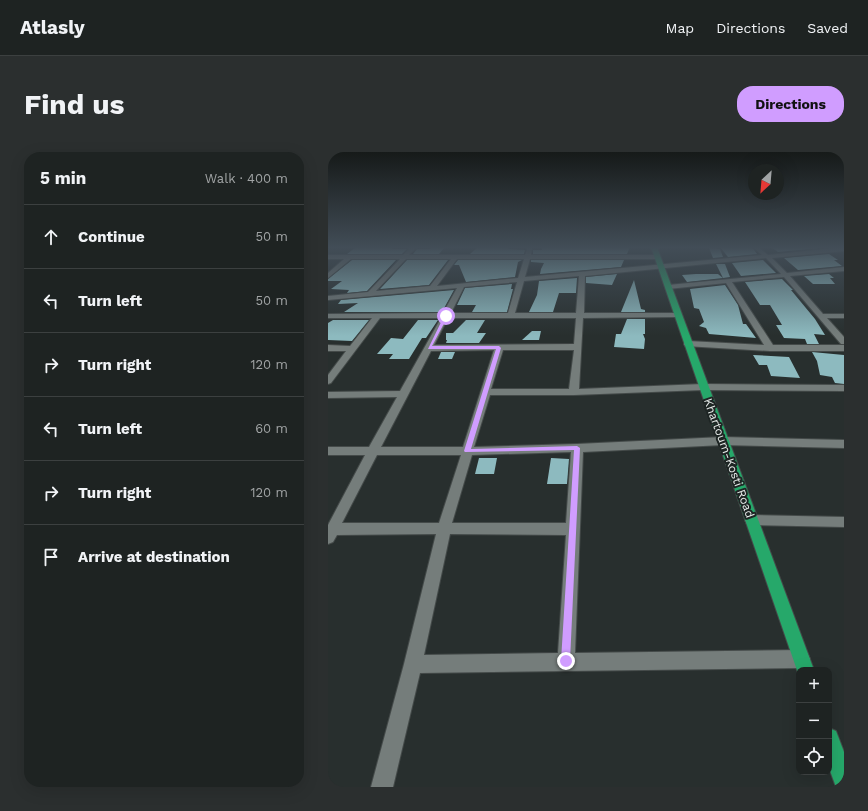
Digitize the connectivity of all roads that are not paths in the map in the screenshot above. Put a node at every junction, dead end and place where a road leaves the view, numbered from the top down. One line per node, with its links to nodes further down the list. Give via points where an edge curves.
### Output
1 (386, 277): 14 (street)
2 (441, 277): 13 (street)
3 (523, 277): 9 (street)
4 (556, 277): 9 (street)
5 (582, 277): 17 (street)
6 (665, 277): 12 (highway, Khartoum-Kosti Road)
7 (771, 277): 10 (street)
8 (785, 277): 22 (street)
9 (522, 280): 11 (street); 16 (street)
10 (728, 282): 12 (street); 30 (street)
11 (462, 286): 13 (street); 21 (street)
12 (668, 287): 18 (highway, Khartoum-Kosti Road)
13 (432, 288): 14 (street)
14 (370, 294): 15 (street)
15 (328, 298)
16 (511, 315): 17 (street); 21 (street)
17 (581, 315): 18 (street); 26 (street)
18 (677, 315): 25 (highway, Khartoum-Kosti Road)
19 (328, 316): 20 (street)
20 (378, 316): 21 (street); 32 (street)
21 (446, 316): 28 (street)
22 (821, 316): 23 (street); 24 (street)
23 (844, 316)
24 (844, 342)
25 (688, 344): 30 (street); 34 (highway, Khartoum-Kosti Road)
26 (578, 347): 29 (street); 37 (street)
27 (328, 348): 32 (street)
28 (429, 348): 29 (street); 38 (street)
29 (499, 348): 36 (street)
30 (770, 348): 31 (street)
31 (844, 348)
32 (353, 349): 33 (street)
33 (328, 381)
34 (703, 387): 35 (street); 37 (street); 40 (highway, Khartoum-Kosti Road)
35 (844, 388)
36 (486, 392): 37 (street); 45 (street)
37 (574, 392)
38 (404, 394): 39 (street); 43 (street)
39 (328, 395)
40 (723, 441): 41 (street); 42 (street); 46 (highway, Khartoum-Kosti Road)
41 (844, 444)
42 (577, 448): 45 (street); 49 (street)
43 (373, 450): 44 (street); 45 (street); 50 (street)
44 (328, 451)
45 (467, 451): 48 (street)
46 (752, 520): 47 (street); 53 (highway, Khartoum-Kosti Road)
47 (844, 522)
48 (444, 528): 49 (street); 50 (street); 52 (street)
49 (572, 529): 51 (street)
50 (330, 533)
51 (566, 661): 52 (street); 53 (street)
52 (413, 664): 56 (street)
53 (803, 665)
54 (829, 739): 55 (highway)
55 (844, 781)
56 (382, 787)

